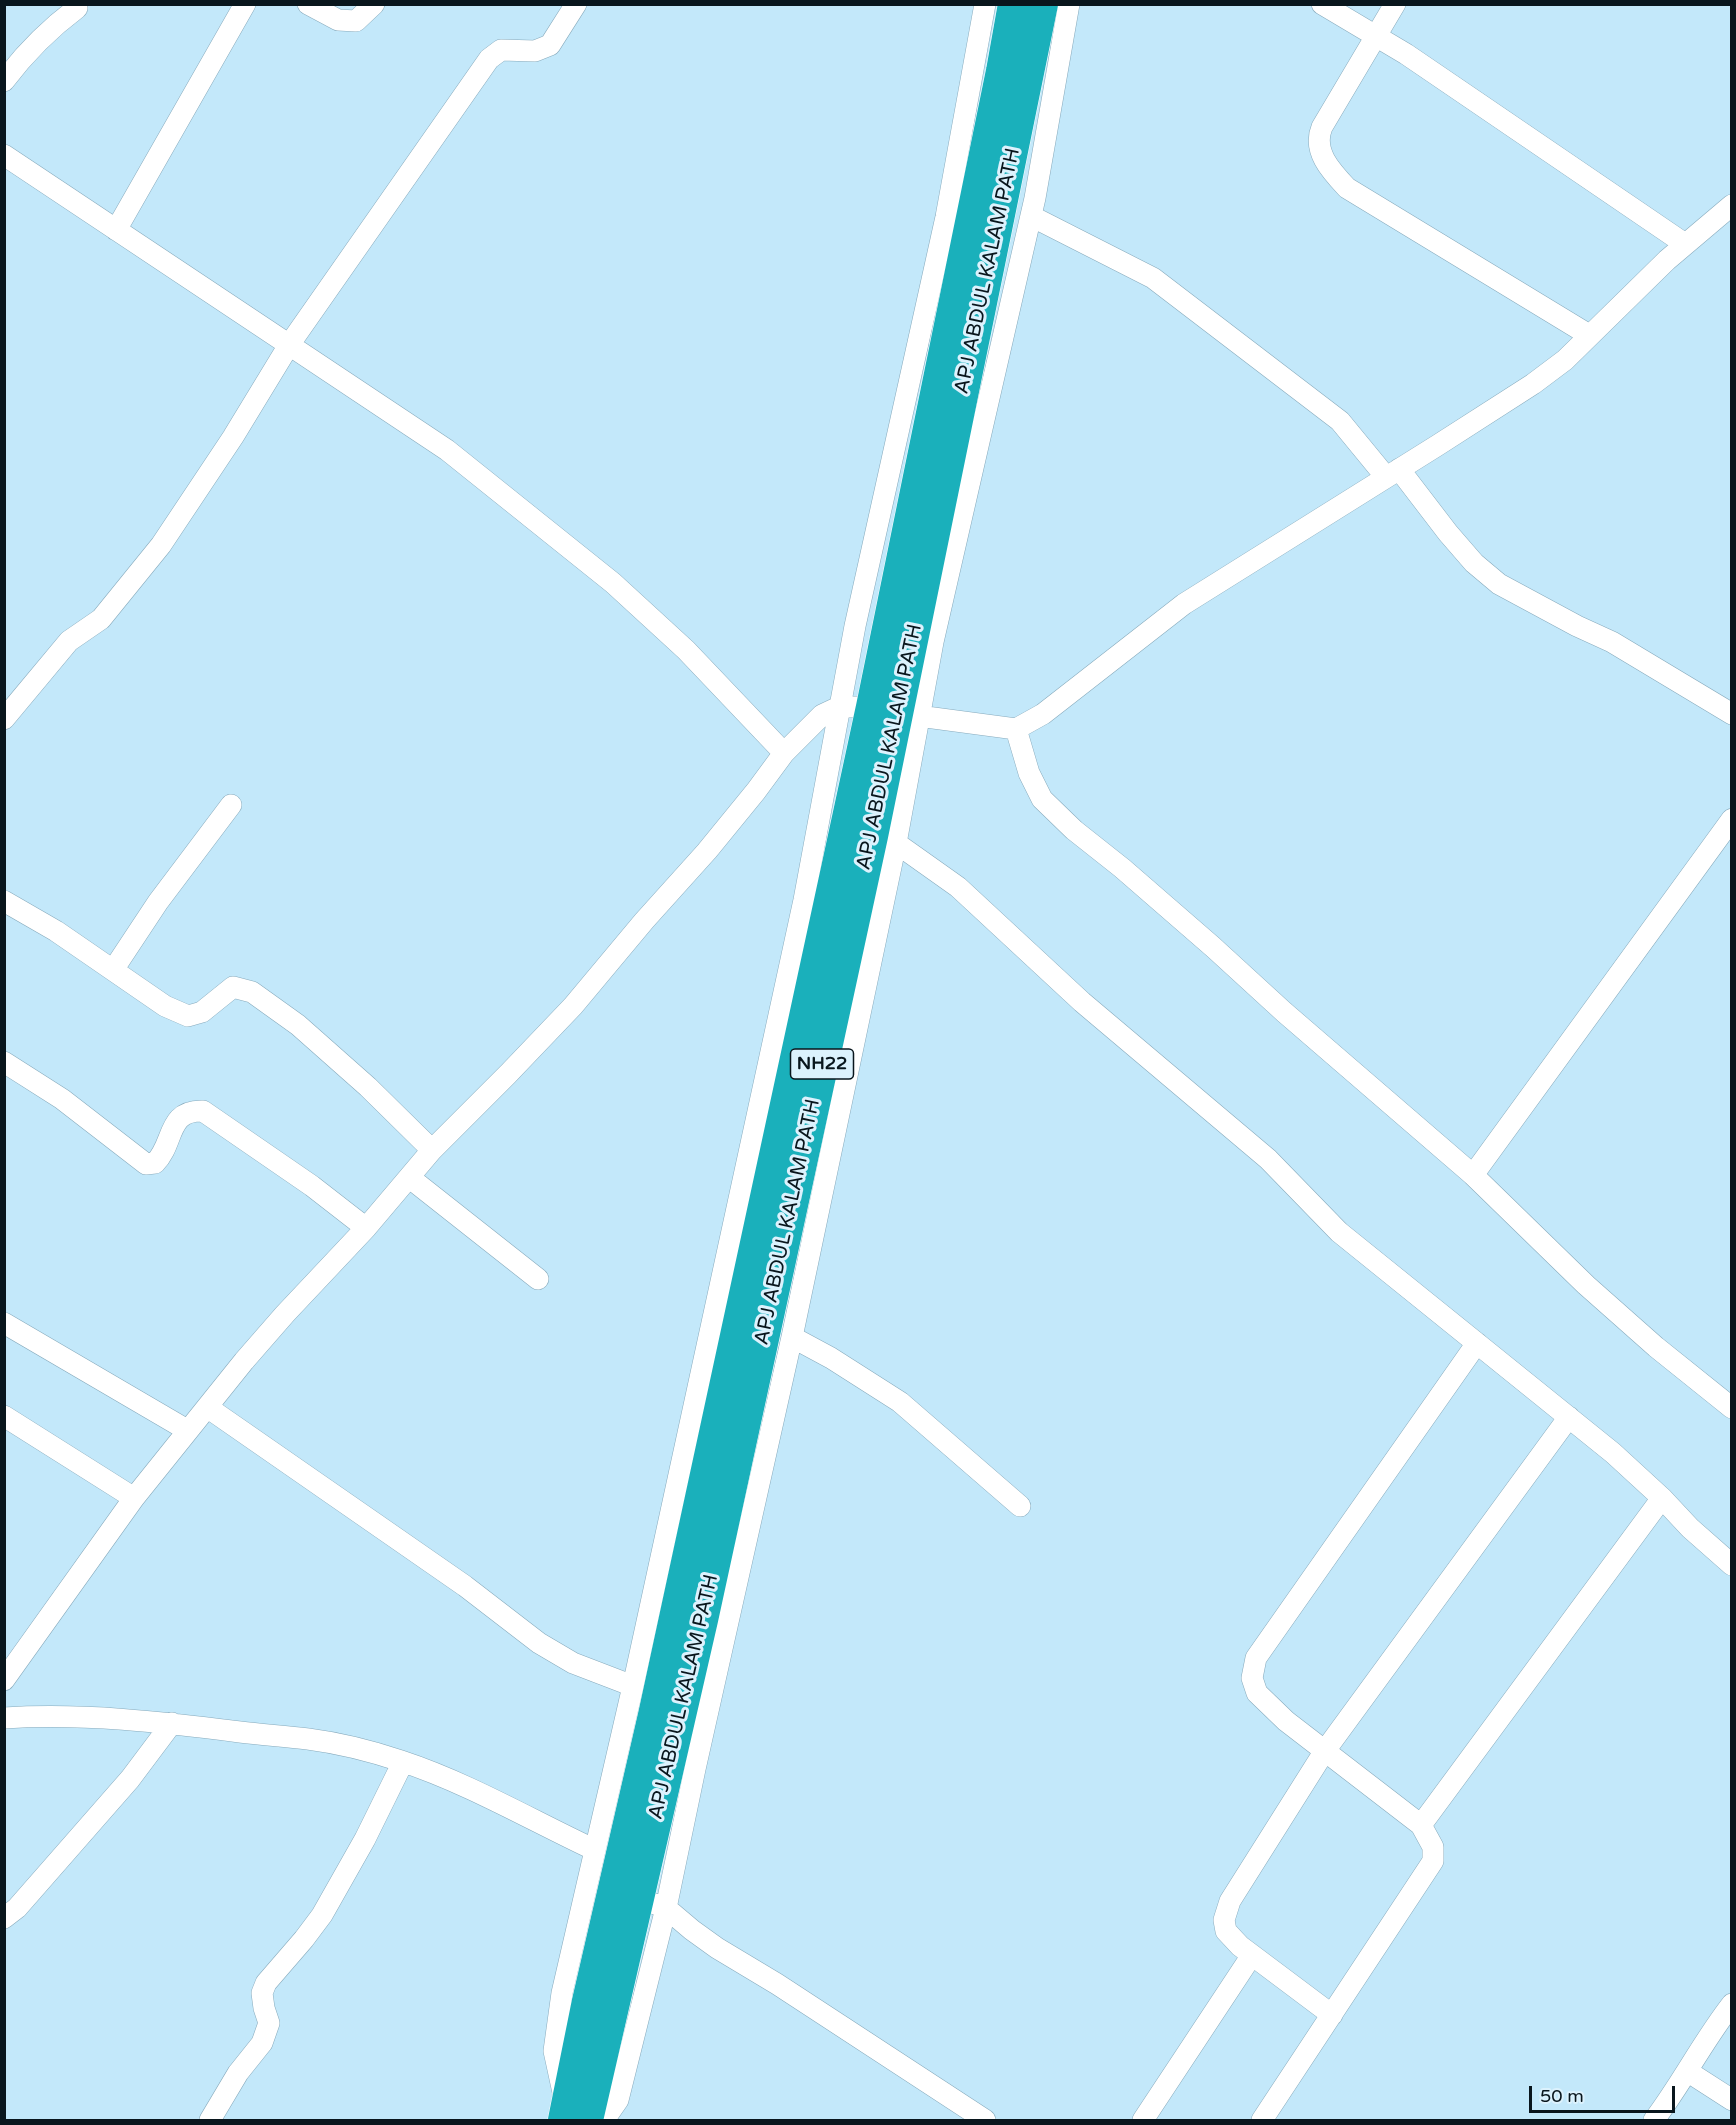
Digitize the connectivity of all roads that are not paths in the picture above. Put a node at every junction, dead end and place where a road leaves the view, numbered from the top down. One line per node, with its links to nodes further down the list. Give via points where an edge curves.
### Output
1 (245, 4): 17 (street)
2 (308, 4): 3 (street, via 338,20 356,21)
3 (374, 4)
4 (576, 4): 20 (street, via 550,45 535,51 501,50 489,59)
5 (985, 4): 22 (street, NH22, via 946,217)
6 (1014, 4): 23 (highway, APJ ABDUL KALAM PATH / NH22)
7 (1042, 4): 23 (highway, APJ ABDUL KALAM PATH / NH22)
8 (1069, 4): 16 (street, NH22)
9 (1322, 4): 12 (street)
10 (1395, 4): 12 (street)
11 (77, 8): 13 (street, via 33,46)
12 (1375, 35): 18 (street); 19 (street, via 1318,137 1330,171 1347,188)
13 (4, 81)
14 (4, 155): 17 (street)
15 (1731, 205): 18 (street)
16 (1030, 216): 21 (street, via 1153,278 1340,421); 23 (street, NH22, via 933,642)
17 (116, 230): 20 (street)
18 (1685, 244): 19 (street)
19 (1589, 335): 21 (street, via 1565,360 1533,384)
20 (289, 345): 25 (street, via 161,545 101,619 69,641); 27 (street, via 447,450 613,583 686,650)
21 (1393, 473): 24 (street, via 1474,563 1499,584 1612,642); 26 (street, via 1184,604 1043,714)
22 (839, 707): 23 (street); 27 (street, via 822,715); 52 (street, NH22, via 804,900)
23 (896, 712): 26 (street); 30 (street, NH22); 57 (highway, APJ ABDUL KALAM PATH / NH22)
24 (1731, 714)
25 (4, 719)
26 (1016, 729): 35 (street, via 1029,773 1042,799)
27 (784, 753): 34 (street, via 707,851 573,1006)
28 (231, 805): 32 (street)
29 (1731, 819): 35 (street)
30 (896, 843): 40 (street, NH22); 41 (street, via 958,887 1082,1002 1268,1159 1339,1233)
31 (4, 901): 32 (street)
32 (113, 970): 34 (street, via 165,1006 188,1016 202,1012 233,987 252,992 368,1087)
33 (4, 1062): 37 (street, via 62,1099 146,1164 155,1163 163,1155 178,1119 190,1111 203,1112)
34 (432, 1150): 36 (street)
35 (1473, 1175): 43 (street, via 1586,1285)
36 (410, 1178): 37 (street); 38 (street)
37 (366, 1228): 42 (street, via 285,1314)
38 (538, 1279)
39 (4, 1323): 46 (street)
40 (792, 1337): 49 (street, via 900,1402); 57 (street, NH22)
41 (1477, 1342): 45 (street); 55 (street, via 1256,1658 1252,1678 1257,1693)
42 (207, 1407): 46 (street); 52 (street, via 465,1586 539,1643 573,1663)
43 (1731, 1408)
44 (4, 1416): 47 (street)
45 (1569, 1417): 48 (street); 55 (street)
46 (187, 1430): 47 (street)
47 (134, 1498): 51 (street)
48 (1662, 1498): 50 (street); 58 (street)
49 (1020, 1506)
50 (1731, 1565)
51 (8, 1669)
52 (633, 1686): 59 (street, NH22)
53 (4, 1718): 54 (street, via 75,1717)
54 (172, 1723): 56 (street, via 309,1739); 61 (street, via 130,1779)
55 (1324, 1752): 58 (street); 62 (street, via 1230,1901 1224,1920 1226,1931)
56 (403, 1762): 59 (street, via 494,1800); 69 (street, via 322,1915 266,1983 262,1994 269,2023 262,2043 238,2073)
57 (666, 1781): 60 (highway, APJ ABDUL KALAM PATH / NH22); 60 (street, NH22)
58 (1420, 1825): 64 (street, via 1433,1847 1432,1860)
59 (595, 1850): 67 (street, NH22, via 562,1993 554,2051)
60 (639, 1898): 67 (highway, APJ ABDUL KALAM PATH / NH22); 68 (street, via 777,1984); 70 (street, NH22, via 618,2100)
61 (4, 1918)
62 (1252, 1955): 64 (street); 71 (street)
63 (1731, 2004): 65 (street)
64 (1332, 2015): 72 (street)
65 (1687, 2071): 66 (street); 73 (street)
66 (1731, 2100)
67 (572, 2117)
68 (976, 2118)
69 (210, 2121)
70 (604, 2121)
71 (1143, 2121)
72 (1262, 2121)
73 (1654, 2121)

